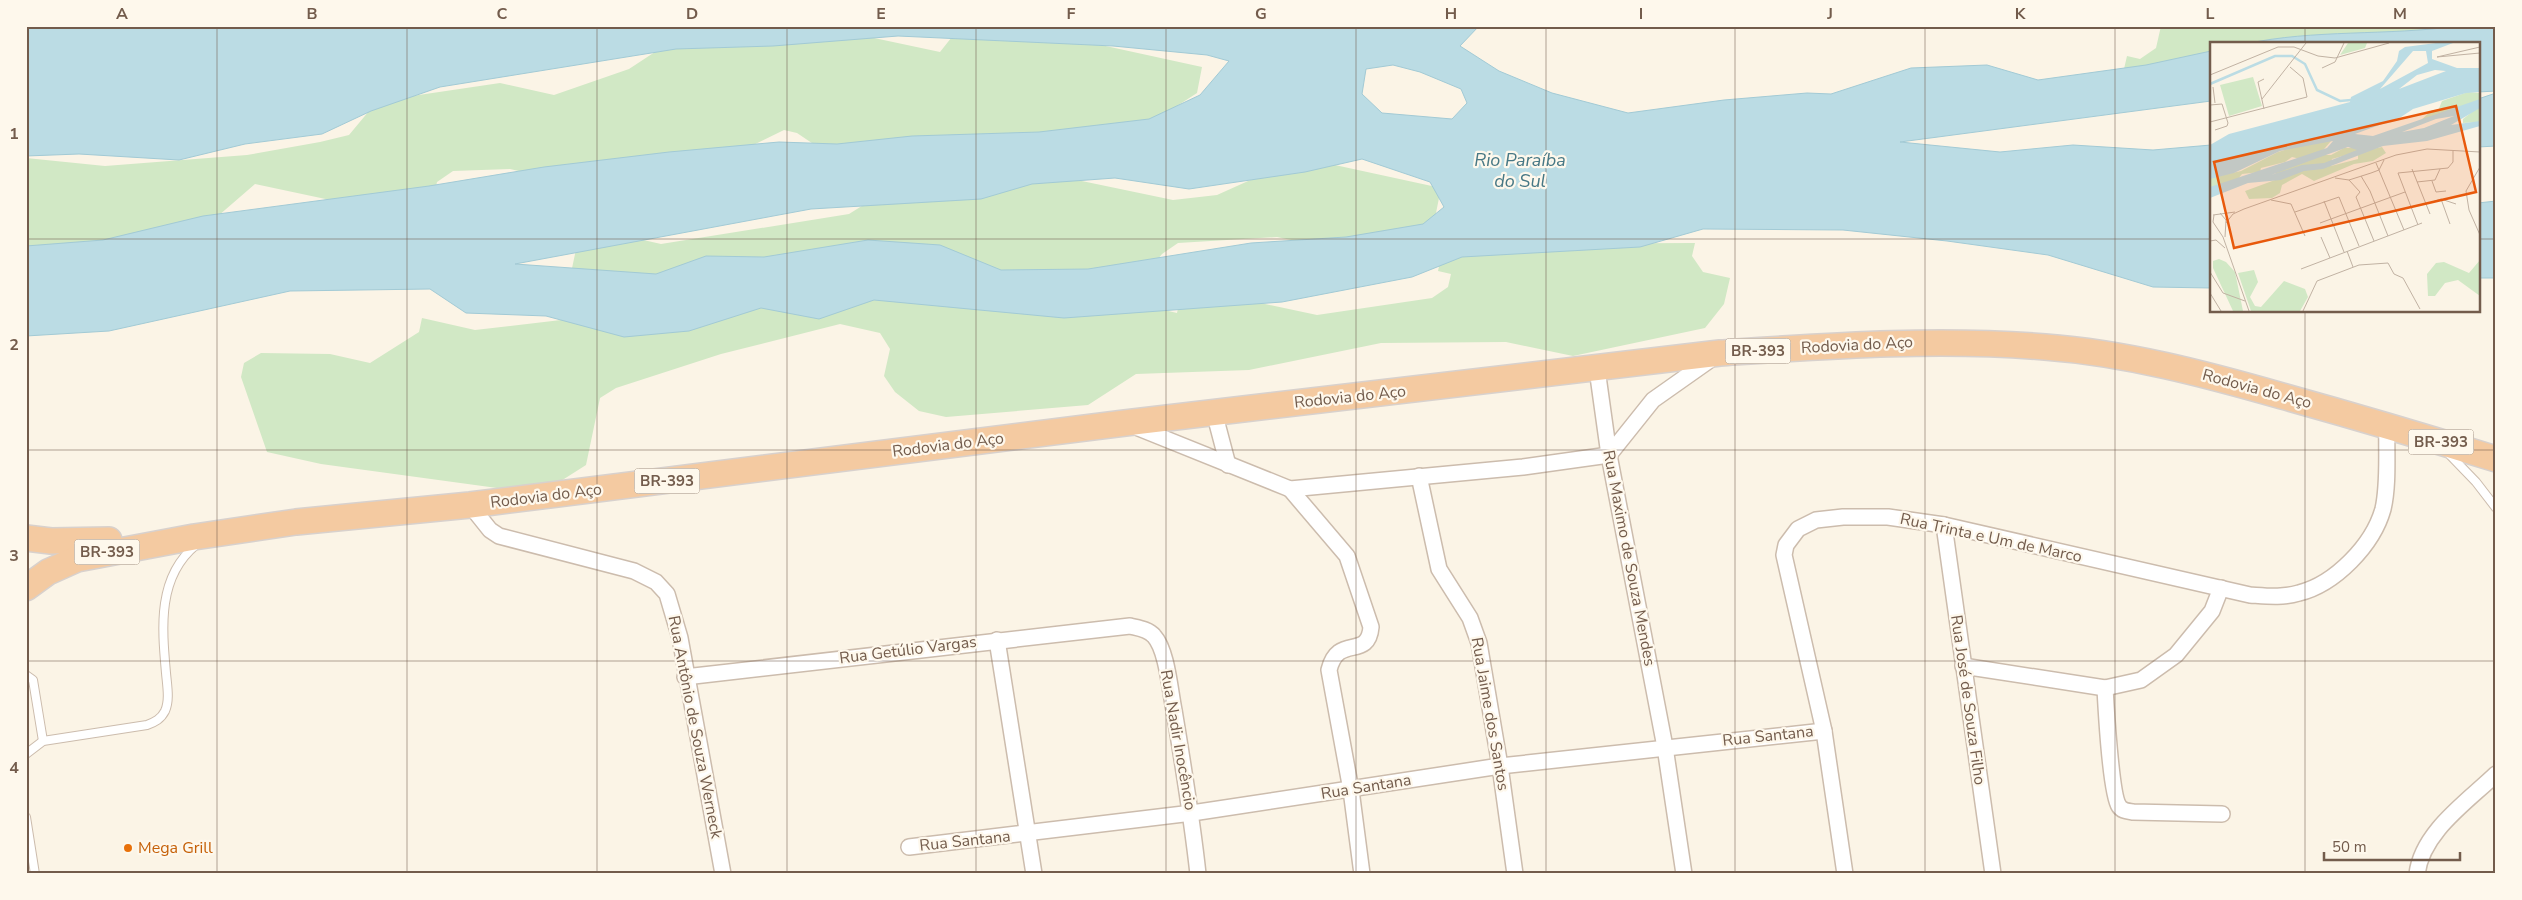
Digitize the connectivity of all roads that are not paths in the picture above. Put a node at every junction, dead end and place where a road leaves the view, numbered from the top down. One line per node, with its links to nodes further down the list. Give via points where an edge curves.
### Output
1 (1720, 353): 2 (highway, Rodovia do Aço / BR-393); 5 (highway, Rodovia do Aço / BR-393, via 1928,342 2046,347 2205,374); 7 (street, via 1653,400)
2 (1597, 369): 3 (highway, Rodovia do Aço / BR-393); 7 (street, Rua Maximo de Souza Mendes)
3 (1214, 412): 4 (highway, Rodovia do Aço / BR-393); 9 (street)
4 (1125, 423): 9 (street); 12 (highway, Rodovia do Aço / BR-393)
5 (2387, 425): 6 (highway, Rodovia do Aço / BR-393); 18 (street, Rua Trinta e Um de Marco, via 2382,509 2365,544 2332,578 2313,589 2283,596 2250,595)
6 (2436, 440): 8 (highway, Rodovia do Aço / BR-393); 13 (lane)
7 (1608, 455): 10 (street, via 1523,467); 27 (street, Rua Maximo de Souza Mendes)
8 (2496, 459)
9 (1228, 465): 11 (street)
10 (1419, 476): 11 (street); 29 (street, Rua Jaime dos Santos, via 1439,569 1476,629)
11 (1290, 488): 31 (street, via 1347,556 1371,627 1370,638 1364,645 1339,650 1332,658 1329,670)
12 (470, 505): 15 (highway, Rodovia do Aço / BR-393, via 296,522); 23 (street, Rua Antônio de Souza Werneck, via 499,536 600,560 656,582 667,594 673,608)
13 (2496, 508)
14 (1944, 525): 18 (street, Rua Trinta e Um de Marco); 21 (street, Rua José de Souza Filho); 25 (street, Rua Trinta e Um de Marco, via 1888,517 1816,520 1798,529 1786,545 1784,555)
15 (202, 536): 16 (highway, Rodovia do Aço / BR-393, via 91,541); 17 (highway, Rodovia do Aço / BR-393, via 77,559 48,572); 26 (lane, via 180,560 170,578 163,634 168,701 159,720 147,725)
16 (26, 538)
17 (26, 588)
18 (2221, 588): 24 (street, via 2212,611 2176,655 2141,680)
19 (1130, 626): 20 (street, Rua Getúlio Vargas); 32 (street, Rua Nadir Inocêncio, via 1154,634 1160,645)
20 (997, 640): 23 (street, Rua Getúlio Vargas); 35 (street)
21 (1963, 666): 24 (street); 45 (street, Rua José de Souza Filho)
22 (26, 675): 26 (lane, via 33,680)
23 (685, 677): 38 (street, Rua Antônio de Souza Werneck)
24 (2105, 688): 33 (street, via 2114,788 2119,806 2133,812)
25 (1824, 731): 27 (street, Rua Santana); 44 (street, Rua Trinta e Um de Marco)
26 (43, 741): 28 (lane)
27 (1665, 747): 29 (street, Rua Santana); 43 (street)
28 (26, 754)
29 (1500, 766): 31 (street, Rua Santana); 42 (street, Rua Jaime dos Santos)
30 (2496, 774): 46 (street, via 2440,828 2418,862)
31 (1351, 790): 32 (street, Rua Santana); 41 (street)
32 (1192, 813): 35 (street, Rua Santana); 40 (street, Rua Nadir Inocêncio)
33 (2222, 814)
34 (26, 817): 37 (lane)
35 (1029, 834): 36 (street, Rua Santana); 39 (street)
36 (909, 847)
37 (34, 874)
38 (723, 874)
39 (1034, 874)
40 (1198, 874)
41 (1362, 874)
42 (1515, 874)
43 (1684, 874)
44 (1845, 874)
45 (1993, 874)
46 (2416, 874)

